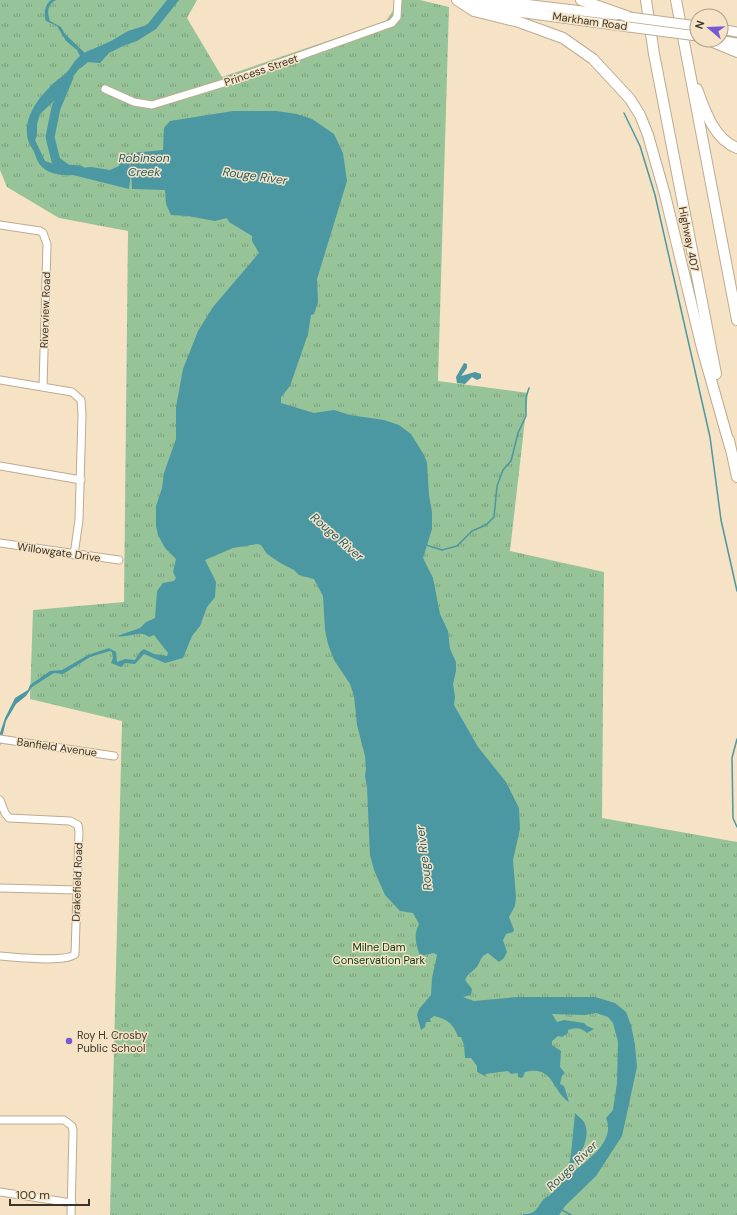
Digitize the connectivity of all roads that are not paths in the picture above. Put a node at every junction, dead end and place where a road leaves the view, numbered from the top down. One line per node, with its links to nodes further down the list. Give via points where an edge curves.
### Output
1 (398, 0): 15 (street, Princess Street, via 397,17 392,23 224,83 152,105 134,102)
2 (458, 0): 7 (main road, Markham Road, via 484,4 490,0); 21 (highway, via 474,11 519,22 563,38 594,59 614,79 633,104 648,135 663,188 702,348)
3 (581, 0): 8 (highway)
4 (642, 0): 11 (highway)
5 (646, 0): 11 (highway, Highway 407)
6 (676, 0): 14 (highway)
7 (518, 5): 8 (main road, Markham Road)
8 (629, 22): 9 (main road, Markham Road, bridge); 10 (main road, Markham Road, bridge)
9 (689, 26)
10 (689, 34)
11 (653, 46): 21 (highway, Highway 407)
12 (727, 48): 13 (highway)
13 (737, 52)
14 (687, 65): 16 (highway, via 706,114 721,138); 18 (highway)
15 (105, 89)
16 (737, 148)
17 (0, 225): 20 (street, Riverview Road, via 43,233 47,244)
18 (737, 320)
19 (0, 380): 20 (street)
20 (43, 387): 24 (street, via 72,392 81,400)
21 (730, 447): 23 (highway, Highway 407)
22 (0, 466): 24 (street)
23 (737, 477)
24 (80, 480): 26 (street, via 79,520)
25 (0, 543): 26 (street, Willowgate Drive)
26 (74, 555): 27 (street, Willowgate Drive)
27 (119, 560)
28 (0, 739): 29 (street, Banfield Avenue)
29 (114, 756)
30 (0, 800): 32 (street, Drakefield Road, via 5,814 13,819 66,820 78,825)
31 (0, 888): 32 (street)
32 (77, 890): 33 (street, Drakefield Road, via 75,954 59,959)
33 (0, 956)
34 (0, 1120): 36 (street, via 64,1120 72,1126)
35 (0, 1192): 36 (street)
36 (72, 1203): 37 (street)
37 (72, 1215)

